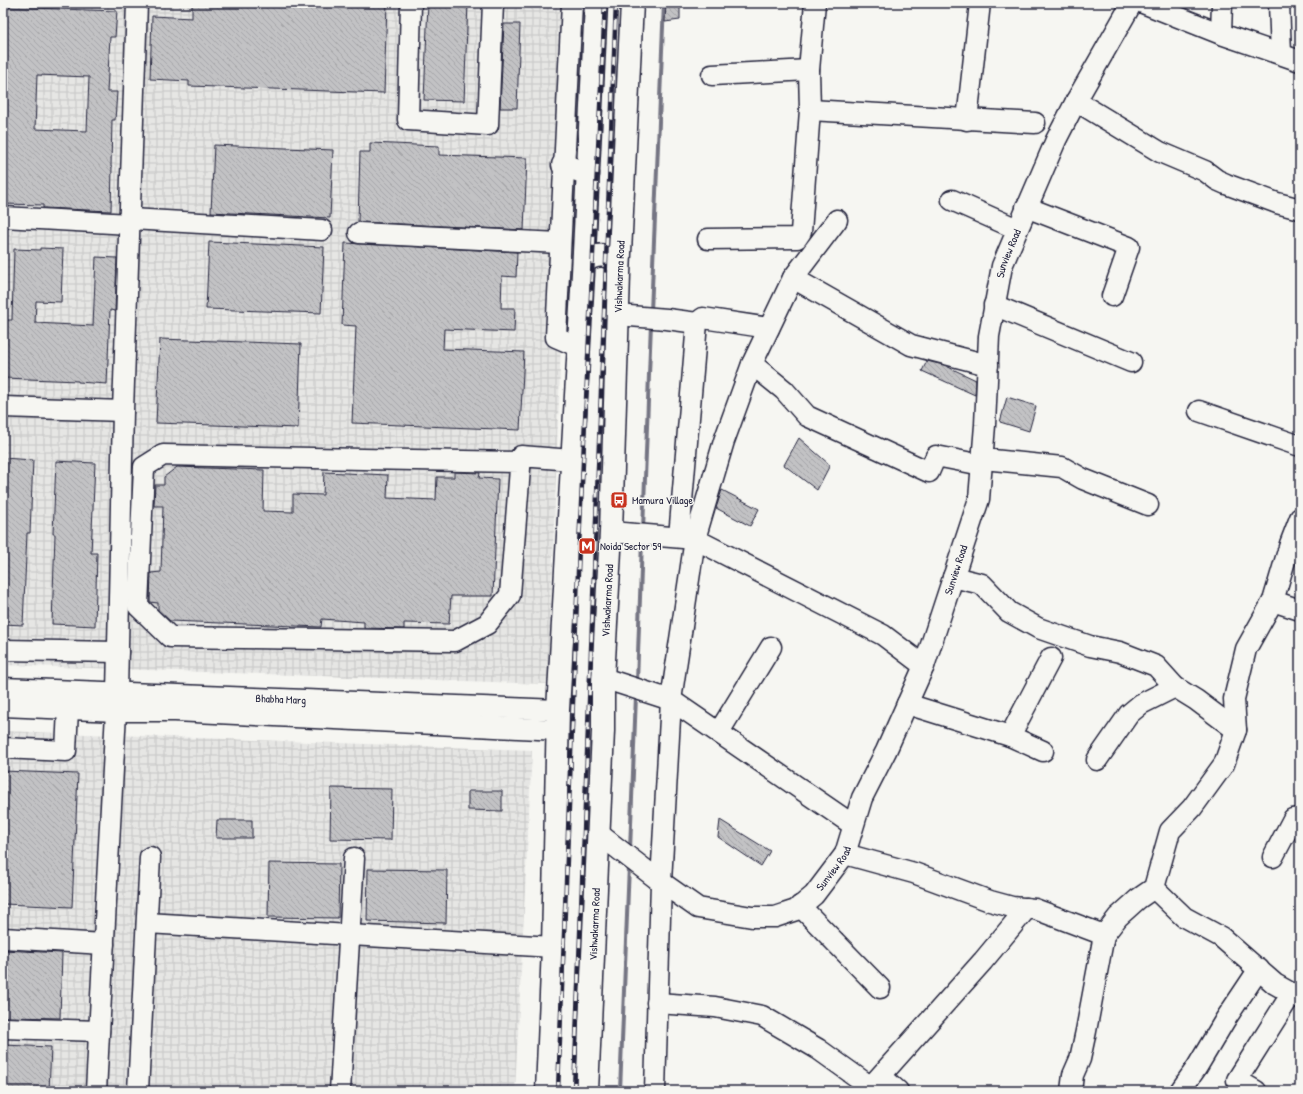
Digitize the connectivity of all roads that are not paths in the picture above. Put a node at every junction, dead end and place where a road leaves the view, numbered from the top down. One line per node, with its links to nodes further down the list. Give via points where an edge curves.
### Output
1 (137, 3): 29 (street)
2 (411, 3): 3 (street, via 408,120 488,125)
3 (493, 3)
4 (572, 3): 22 (street)
5 (596, 3): 23 (main road)
6 (632, 3): 31 (main road, Vishwakarma Road)
7 (815, 3): 16 (street)
8 (980, 3): 20 (street)
9 (1132, 3): 18 (street, Sunview Road)
10 (1143, 3): 13 (street)
11 (1222, 3): 13 (street)
12 (1279, 3): 14 (street)
13 (1221, 34): 14 (street)
14 (1281, 54): 15 (street)
15 (1300, 61)
16 (809, 70): 17 (street); 19 (street)
17 (712, 75)
18 (1076, 102): 25 (street, Sunview Road); 26 (street, via 1160,152 1205,171 1217,180)
19 (810, 110): 20 (street); 35 (street, via 800,236)
20 (967, 120): 21 (street)
21 (1035, 124)
22 (564, 166): 23 (main road); 36 (street)
23 (588, 174): 30 (main road)
24 (952, 200): 32 (street)
25 (1026, 207): 32 (street, Sunview Road); 40 (street, via 1129,247)
26 (1300, 209)
27 (3, 217): 29 (street)
28 (837, 220): 39 (street)
29 (130, 222): 33 (street); 50 (street)
30 (586, 222): 31 (main road, via 591,229 603,232 614,229); 37 (main road)
31 (621, 222): 38 (main road, Vishwakarma Road)
32 (1017, 229): 41 (street, Sunview Road, via 1002,266)
33 (322, 230)
34 (359, 233): 36 (street)
35 (708, 239)
36 (560, 243): 45 (street, via 556,337)
37 (584, 262): 38 (main road, via 600,255 612,258); 45 (main road)
38 (619, 265): 42 (main road, Vishwakarma Road)
39 (793, 278): 44 (street); 48 (street, via 911,345)
40 (1112, 296)
41 (994, 306): 46 (street); 48 (street, Sunview Road)
42 (617, 315): 43 (street); 58 (main road, Vishwakarma Road)
43 (697, 324): 44 (street, via 703,318); 59 (street)
44 (769, 328): 47 (street)
45 (579, 348): 53 (main road)
46 (1131, 362)
47 (752, 364): 55 (street, via 784,390 808,416 929,472 936,456); 59 (street)
48 (988, 365): 55 (street, Sunview Road)
49 (3, 407): 50 (street)
50 (123, 411): 65 (street)
51 (1200, 411): 52 (street)
52 (1300, 446)
53 (572, 460): 54 (street, via 521,456); 77 (main road)
54 (520, 462): 54 (street, via 510,595 487,624 455,641 170,637 138,606 144,467 163,455)
55 (982, 462): 56 (street, via 1062,467 1083,479); 60 (street, Sunview Road, via 979,499)
56 (1148, 505)
57 (1300, 518): 61 (street)
58 (611, 532): 59 (street); 68 (main road, Vishwakarma Road)
59 (687, 538): 67 (street, via 882,634); 71 (street)
60 (953, 577): 67 (street, Sunview Road); 70 (street, via 982,584 1009,612 1038,628 1090,646 1120,652 1156,666)
61 (1273, 601): 62 (street); 79 (street, via 1246,649 1234,699)
62 (1300, 610)
63 (771, 647): 80 (street)
64 (3, 650): 65 (street)
65 (118, 652): 72 (street)
66 (1050, 658): 81 (street)
67 (924, 666): 73 (street, Sunview Road)
68 (603, 678): 71 (street); 87 (main road, Vishwakarma Road)
69 (3, 688): 72 (street, Bhabha Marg)
70 (1175, 688): 79 (street, via 1196,700); 84 (street, via 1141,704 1129,714)
71 (671, 700): 80 (street); 92 (street)
72 (116, 702): 75 (street, Bhabha Marg); 76 (street, Bhabha Marg); 78 (street, Bhabha Marg, via 175,711); 100 (street)
73 (907, 704): 81 (street); 86 (street, Sunview Road, via 862,798)
74 (3, 706): 76 (street, Bhabha Marg)
75 (503, 707): 77 (street, Bhabha Marg); 78 (street)
76 (68, 709): 82 (street, via 66,751)
77 (558, 720): 78 (street, Bhabha Marg); 101 (main road)
78 (502, 727)
79 (1236, 730): 93 (street, via 1224,764 1192,808 1170,831)
80 (719, 732): 86 (street)
81 (1010, 736): 83 (street)
82 (3, 748)
83 (1043, 751)
84 (1097, 760)
85 (1300, 818): 89 (street, via 1293,819)
86 (853, 825): 88 (street, Sunview Road)
87 (599, 834): 92 (street, Sunview Road); 110 (main road, Vishwakarma Road)
88 (845, 854): 94 (street, Sunview Road, via 814,895); 95 (street, via 914,873 1012,907)
89 (1273, 856)
90 (150, 857): 96 (street)
91 (354, 858): 98 (street)
92 (661, 882): 94 (street, Sunview Road, via 698,908 752,917 775,916 796,910); 105 (street)
93 (1154, 888): 97 (street, via 1118,916); 102 (street, via 1184,916 1221,937)
94 (800, 906): 103 (street)
95 (1027, 908): 97 (street); 108 (street)
96 (147, 923): 98 (street); 112 (street)
97 (1104, 935): 116 (street, via 1086,1032)
98 (348, 936): 101 (street); 113 (street)
99 (3, 938): 100 (street)
100 (104, 944): 107 (street)
101 (553, 947): 109 (main road)
102 (1259, 969): 104 (street, via 1275,984); 117 (street)
103 (880, 988)
104 (1296, 995): 118 (street, via 1237,1080)
105 (657, 1003): 108 (street, via 715,1007 762,1016); 114 (street)
106 (3, 1028): 107 (street)
107 (100, 1031): 111 (street)
108 (873, 1085): 115 (street)
109 (546, 1086)
110 (589, 1086)
111 (96, 1091)
112 (138, 1091)
113 (340, 1091)
114 (655, 1091)
115 (898, 1091)
116 (1070, 1091)
117 (1180, 1091)
118 (1256, 1091)

